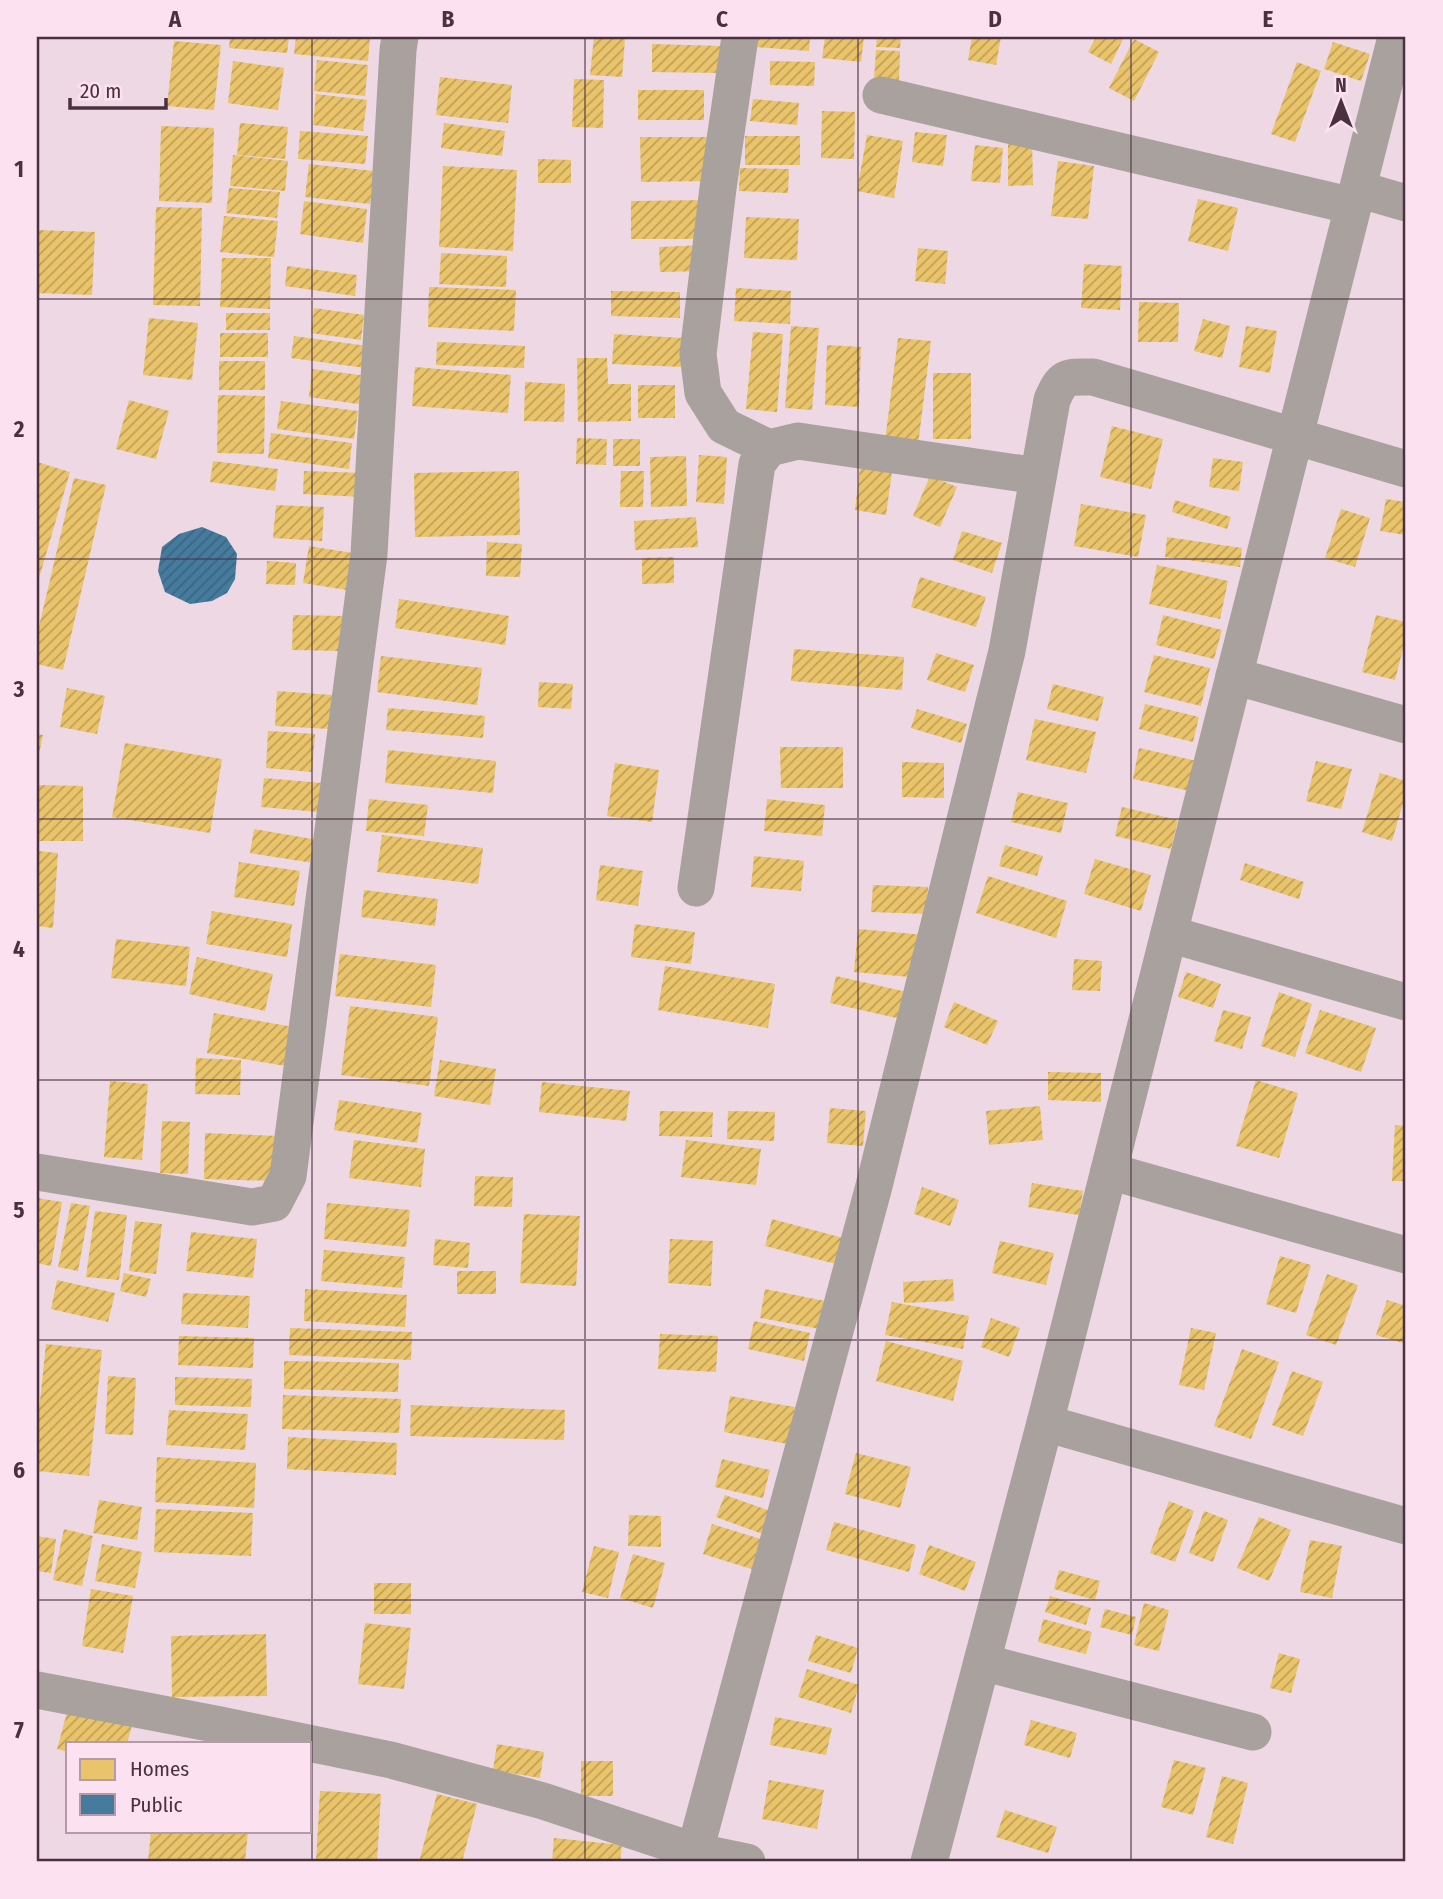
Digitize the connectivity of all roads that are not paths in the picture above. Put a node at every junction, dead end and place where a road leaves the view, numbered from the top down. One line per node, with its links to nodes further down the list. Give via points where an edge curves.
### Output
1 (400, 37): 17 (street, via 369,554 288,1176 274,1203 252,1207)
2 (740, 37): 8 (street, via 698,354 702,393 724,426)
3 (1396, 37): 5 (street)
4 (881, 95): 5 (street)
5 (1355, 198): 6 (street); 7 (street)
6 (1406, 203)
7 (1295, 437): 9 (street); 10 (street, via 1093,377 1072,377 1060,383 1052,400); 11 (street)
8 (769, 448): 10 (street, via 798,441); 13 (street, via 757,464)
9 (1406, 469)
10 (1038, 476): 26 (street, via 1007,652 874,1186)
11 (1234, 676): 12 (street); 14 (street)
12 (1406, 725)
13 (696, 888)
14 (1169, 934): 15 (street); 16 (street)
15 (1406, 1002)
16 (1109, 1171): 18 (street); 19 (street)
17 (37, 1172)
18 (1406, 1255)
19 (1045, 1423): 20 (street); 21 (street)
20 (1406, 1526)
21 (982, 1662): 23 (street); 28 (street)
22 (37, 1693): 24 (street)
23 (1254, 1732)
24 (303, 1742)
25 (312, 1744): 26 (street, via 543,1801)
26 (693, 1856): 27 (street)
27 (747, 1862)
28 (929, 1862)

